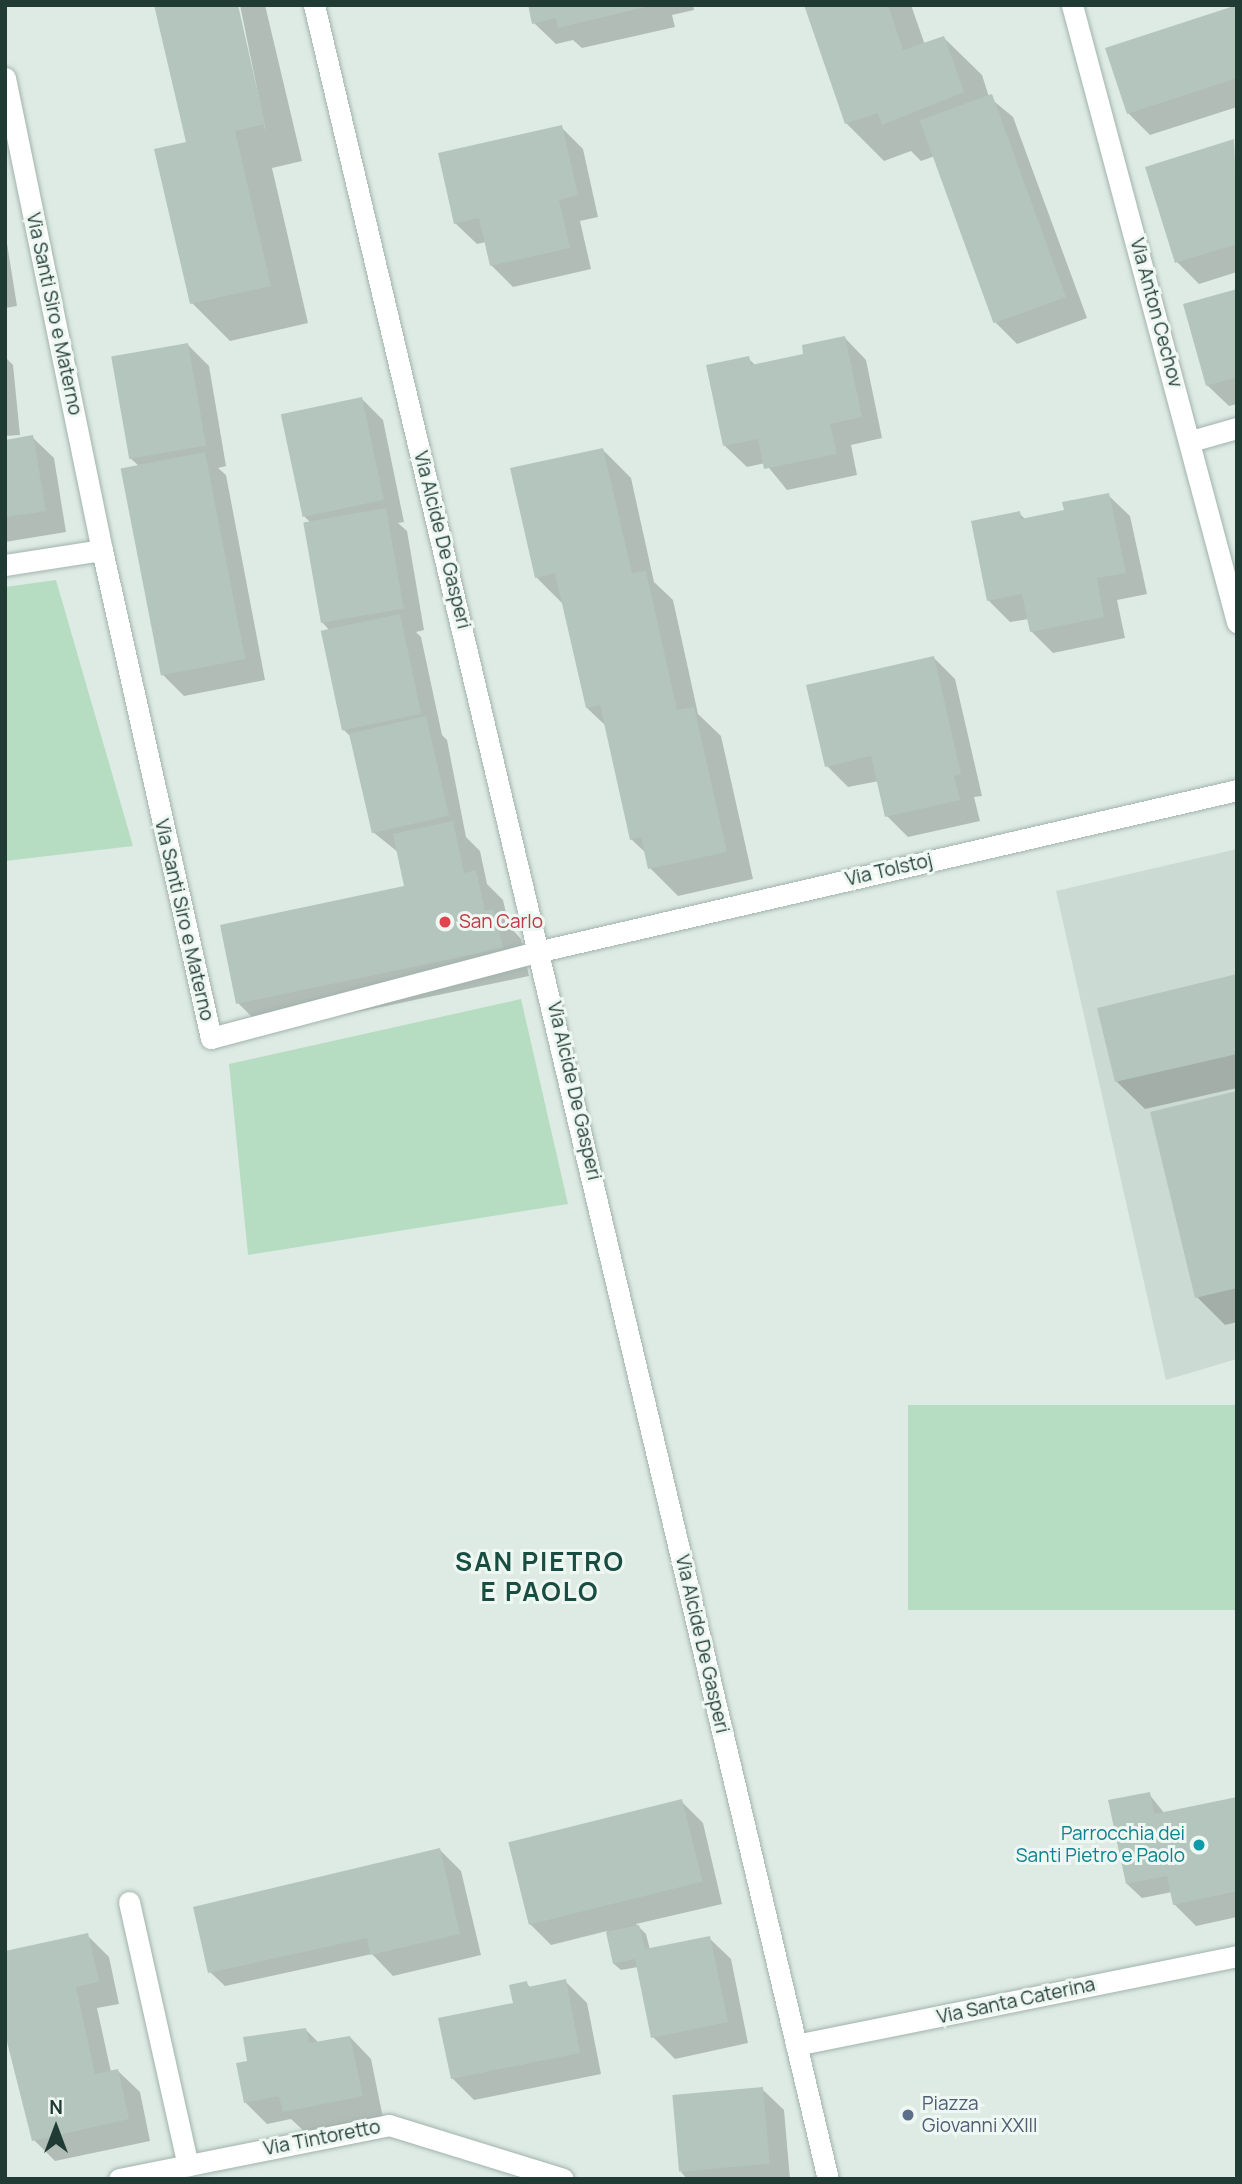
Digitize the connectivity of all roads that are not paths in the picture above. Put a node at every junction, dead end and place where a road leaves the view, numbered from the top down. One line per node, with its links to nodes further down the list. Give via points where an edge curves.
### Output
1 (314, 5): 10 (street, Via Alcide De Gasperi)
2 (1072, 5): 5 (street, Via Anton Cechov)
3 (5, 78): 6 (street, Via Santi Siro e Materno)
4 (1237, 428): 5 (street)
5 (1191, 441): 8 (street, Via Anton Cechov)
6 (102, 550): 7 (street); 10 (street, Via Santi Siro e Materno, via 211,1038)
7 (5, 565)
8 (1237, 622)
9 (1237, 790): 10 (street, Via Tolstoj)
10 (541, 951): 13 (street, Via Alcide De Gasperi)
11 (129, 1902): 14 (street)
12 (1237, 1956): 13 (street, Via Santa Caterina)
13 (796, 2045): 17 (street, Via Alcide De Gasperi)
14 (188, 2165): 15 (street, Via Tintoretto); 16 (street, Via Tintoretto, via 388,2125)
15 (119, 2179)
16 (562, 2179)
17 (828, 2179)

